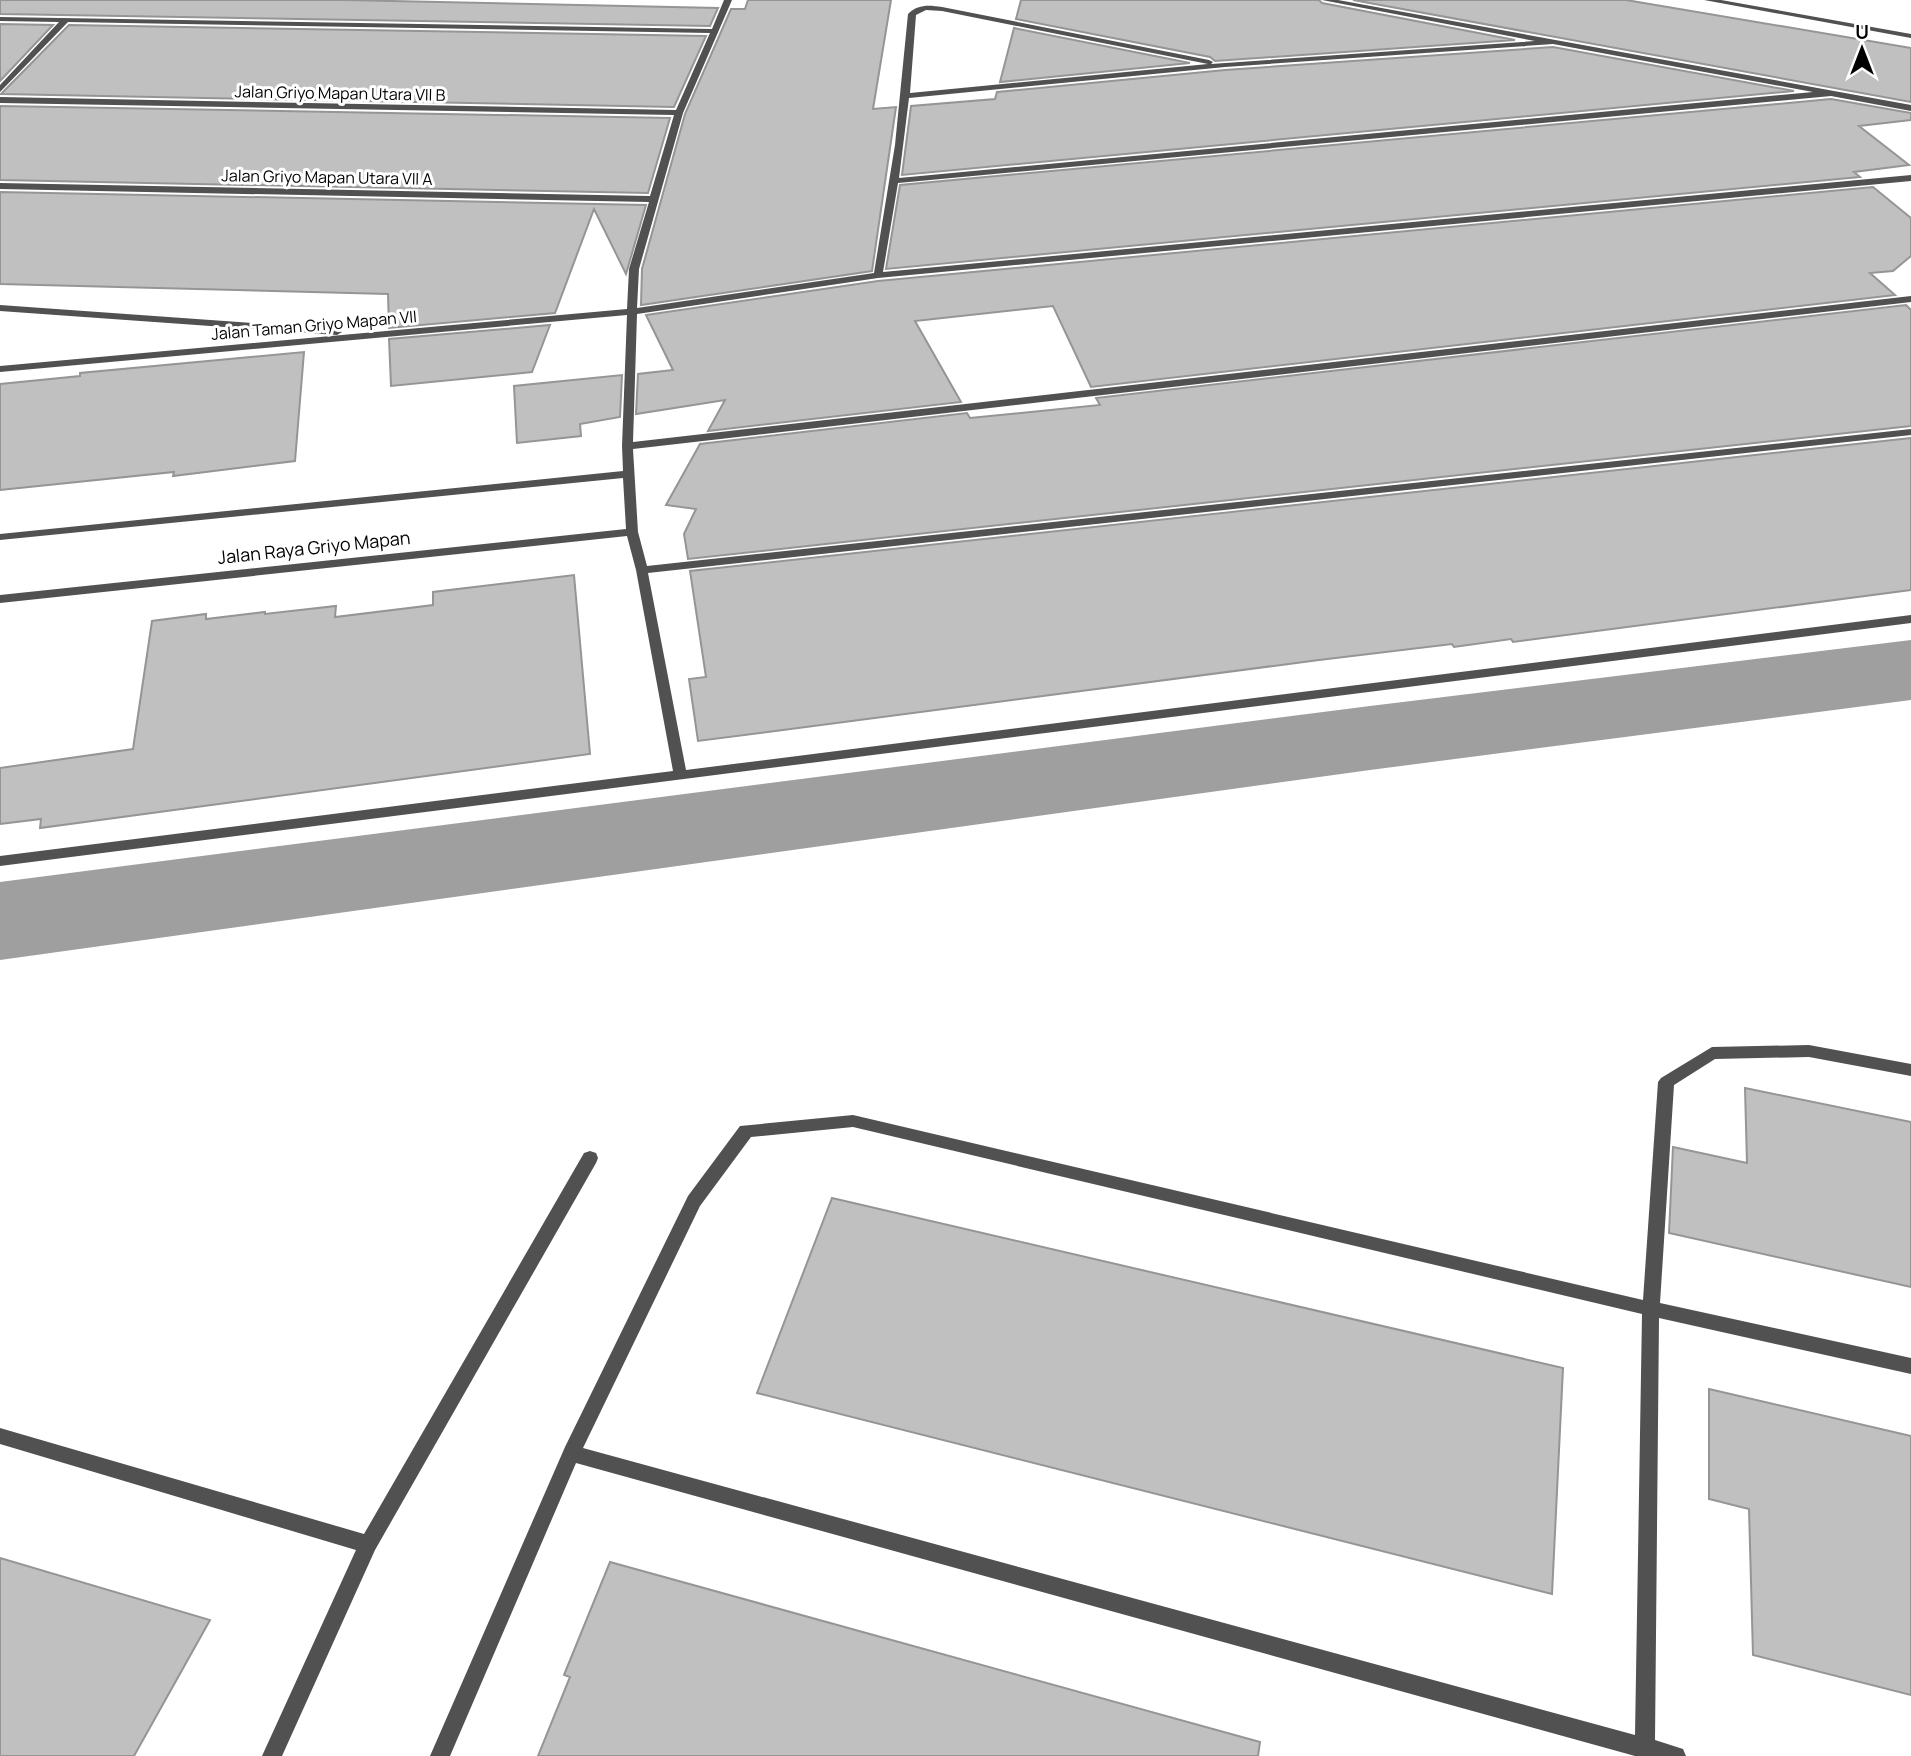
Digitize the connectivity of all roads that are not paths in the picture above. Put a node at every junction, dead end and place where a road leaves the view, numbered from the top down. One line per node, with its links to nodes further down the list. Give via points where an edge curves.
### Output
1 (728, 0): 6 (street)
2 (1326, 0): 8 (street)
3 (1709, 0): 7 (street)
4 (0, 19): 5 (street)
5 (66, 20): 6 (street); 10 (street)
6 (715, 32): 15 (street)
7 (1911, 36)
8 (1553, 42): 9 (street); 11 (street)
9 (1225, 65): 12 (street); 12 (street, via 929,8 912,14)
10 (0, 90)
11 (1834, 93): 14 (street); 17 (street)
12 (907, 96): 17 (street)
13 (0, 100): 15 (street, Jalan Griyo Mapan Utara VII B)
14 (1911, 108)
15 (679, 113): 19 (street)
16 (1911, 178): 20 (street, Jalan Taman Griyo Mapan VII)
17 (895, 181): 20 (street)
18 (0, 186): 19 (street, Jalan Griyo Mapan Utara VII A)
19 (654, 200): 23 (street, via 634,269)
20 (878, 275): 23 (street, Jalan Taman Griyo Mapan VII)
21 (1911, 299): 27 (street)
22 (0, 308): 24 (street)
23 (632, 312): 24 (street, Jalan Taman Griyo Mapan VII); 27 (street)
24 (380, 335): 25 (street, Jalan Taman Griyo Mapan VII)
25 (0, 369)
26 (1911, 432): 31 (street)
27 (627, 446): 28 (street)
28 (628, 474): 29 (street); 30 (street)
29 (632, 532): 31 (street); 32 (street, Jalan Raya Griyo Mapan)
30 (0, 537)
31 (642, 570): 34 (street)
32 (0, 599)
33 (1911, 619): 34 (street)
34 (681, 776): 35 (street)
35 (0, 861)
36 (1911, 1070): 38 (street, via 1809,1051 1712,1053 1666,1082)
37 (590, 1158): 42 (street)
38 (1651, 1309): 39 (street); 41 (street, via 853,1121 746,1131 694,1201); 43 (street)
39 (1911, 1366)
40 (0, 1436): 42 (street)
41 (571, 1453): 43 (street); 45 (street)
42 (368, 1545): 44 (street)
43 (1645, 1752): 46 (street)
44 (272, 1756)
45 (440, 1756)
46 (1676, 1756)

